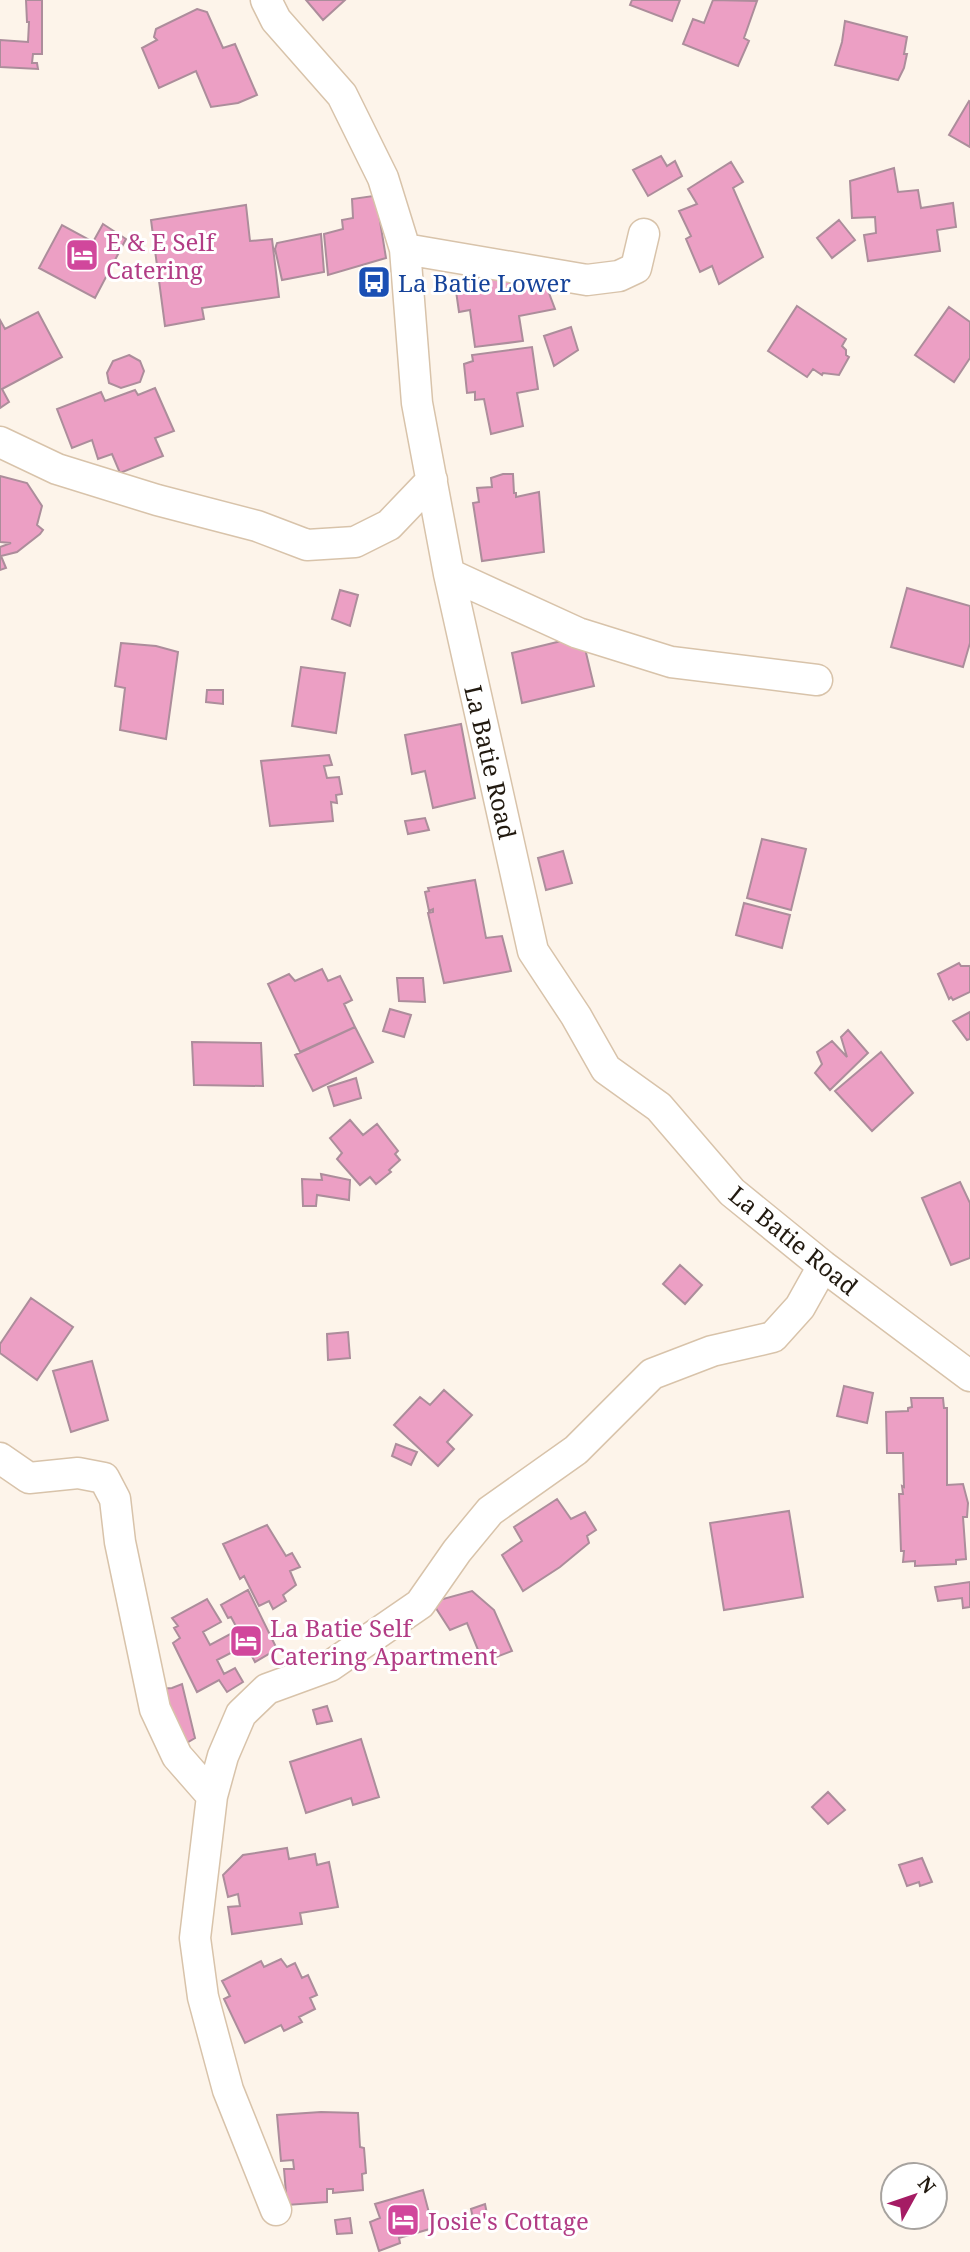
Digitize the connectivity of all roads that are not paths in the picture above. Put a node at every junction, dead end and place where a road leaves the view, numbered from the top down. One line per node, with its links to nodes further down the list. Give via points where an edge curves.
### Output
1 (265, 0): 3 (street, La Batie Road, via 276,20 342,95 383,178)
2 (644, 234): 3 (street, via 636,268 619,276 587,280)
3 (405, 249): 5 (street, La Batie Road, via 417,403)
4 (0, 442): 5 (street, via 58,469 257,526 307,545 355,541 389,525)
5 (432, 480): 6 (street, La Batie Road)
6 (449, 574): 7 (street, via 579,633 671,662); 8 (street, La Batie Road, via 533,951 606,1069 659,1107 732,1192)
7 (817, 680)
8 (823, 1266): 9 (street, La Batie Road); 11 (street, via 800,1307 773,1337 712,1351 652,1374 576,1450 490,1511 420,1604 330,1666 267,1689 240,1714)
9 (970, 1376)
10 (0, 1458): 11 (street, via 29,1478 78,1473 104,1478 115,1499 155,1709 177,1756)
11 (212, 1796): 12 (street, via 195,1938 203,1997 228,2090)
12 (276, 2210)

